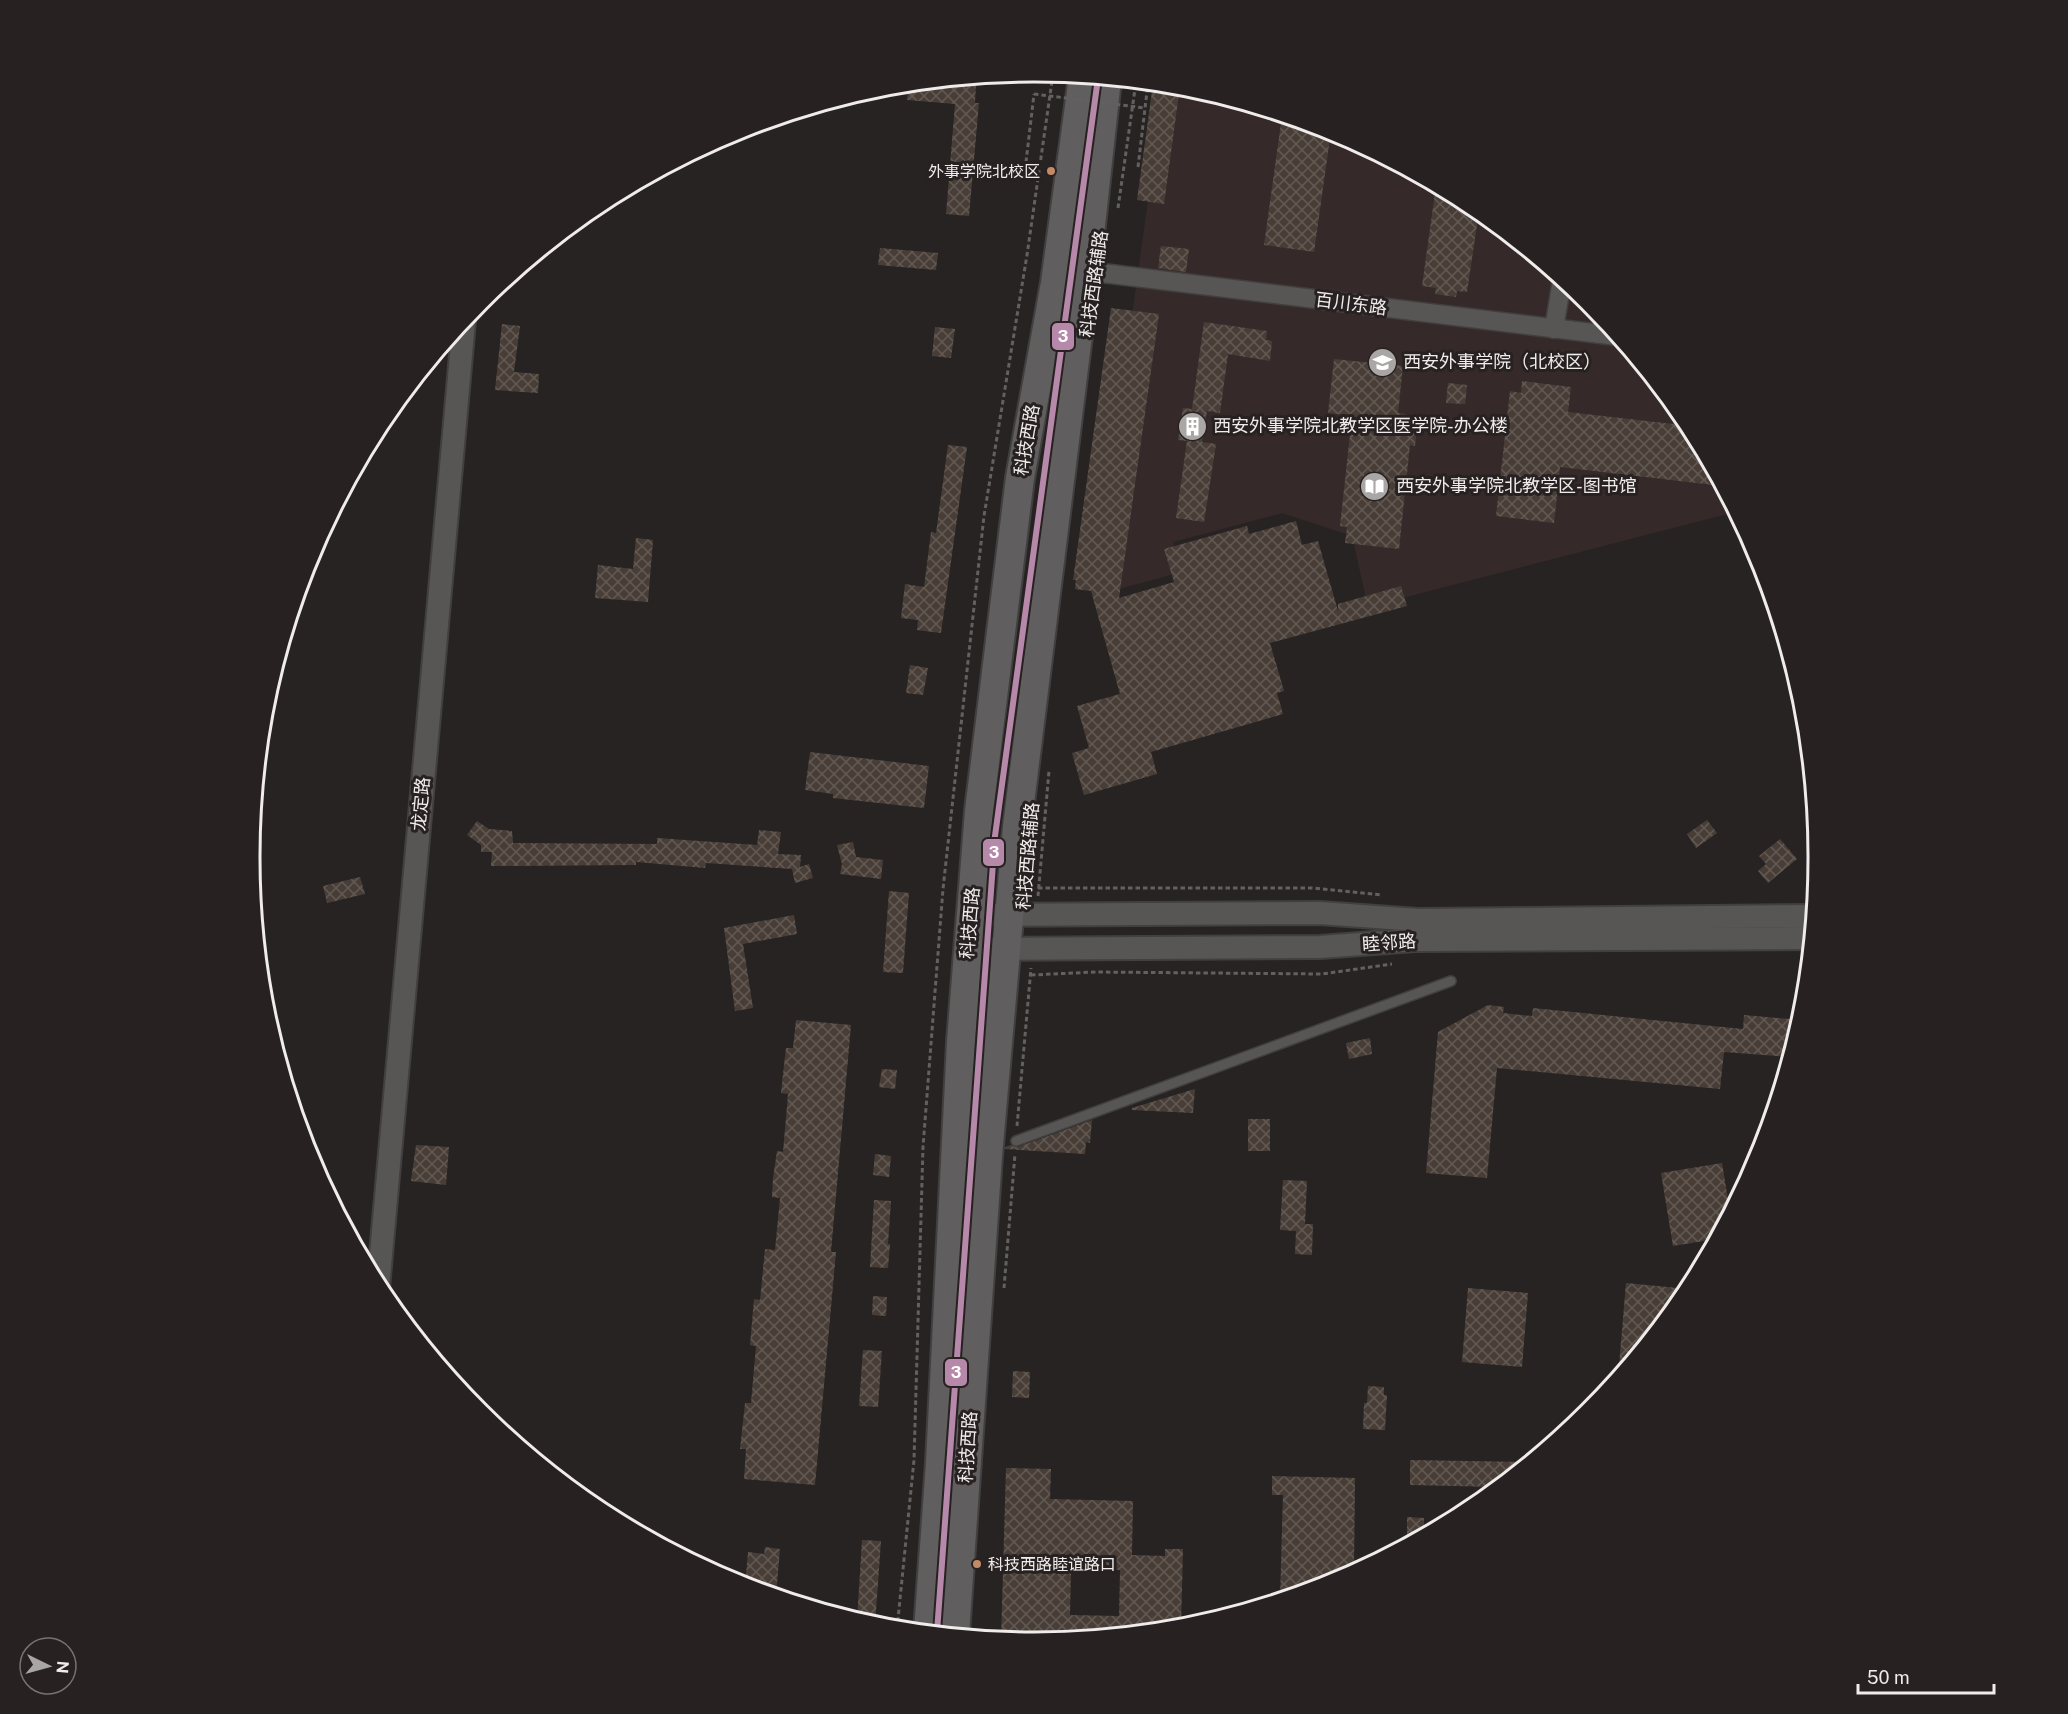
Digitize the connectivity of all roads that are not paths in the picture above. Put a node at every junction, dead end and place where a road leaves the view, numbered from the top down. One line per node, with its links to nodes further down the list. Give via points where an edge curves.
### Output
1 (1082, 84): 8 (main road, 科技西路, via 1055,283 1020,478)
2 (1106, 86): 3 (main road, 科技西路)
3 (1086, 271): 5 (street, 百川东路); 9 (main road, 科技西路, via 1017,827)
4 (1560, 289): 5 (street)
5 (1554, 328): 7 (street, 百川东路)
6 (463, 334): 16 (street, 龙定路)
7 (1605, 335)
8 (971, 902): 9 (street, 睦邻路); 12 (main road, 科技西路)
9 (1024, 902): 10 (street, 睦邻路, via 1418,920); 13 (main road, 科技西路)
10 (1806, 916)
11 (1804, 938): 13 (street, 睦邻路, via 1415,940 1320,947)
12 (967, 949): 13 (street, 睦邻路); 17 (main road, 科技西路)
13 (1020, 949): 18 (main road, 科技西路, via 987,1168)
14 (1451, 981): 15 (lane)
15 (1016, 1141)
16 (380, 1270)
17 (929, 1624)
18 (955, 1627)

